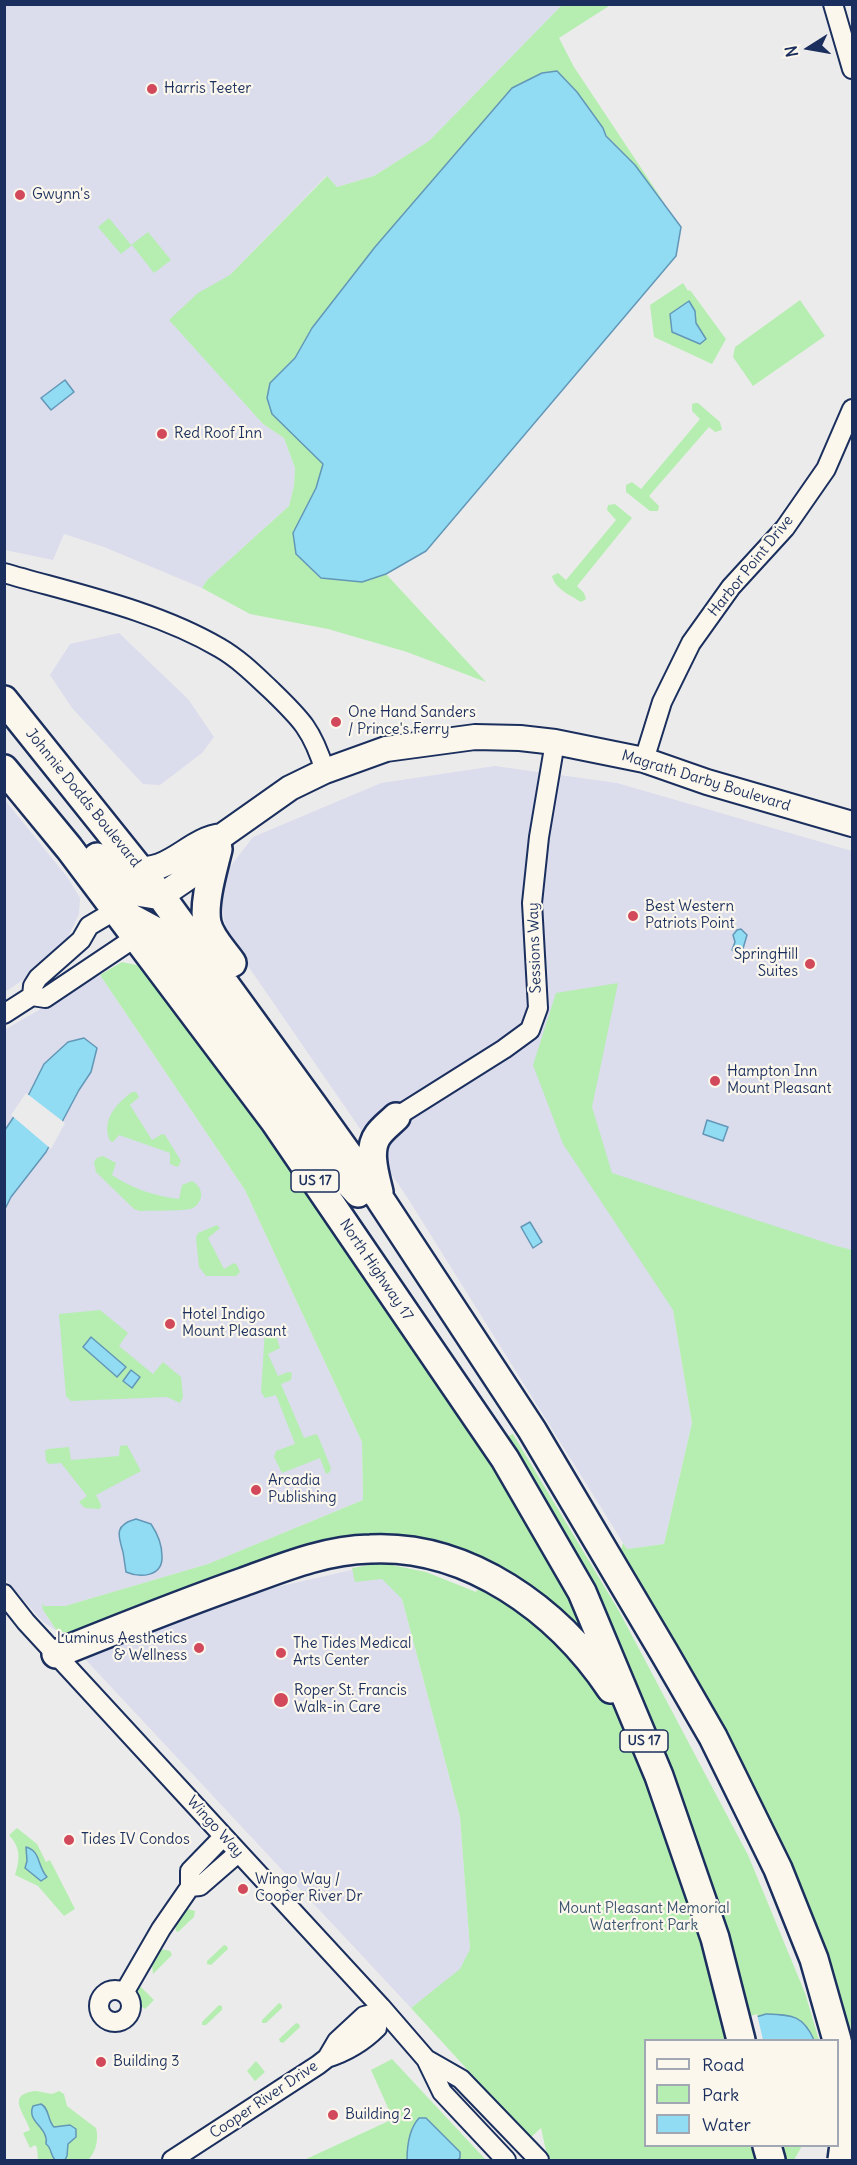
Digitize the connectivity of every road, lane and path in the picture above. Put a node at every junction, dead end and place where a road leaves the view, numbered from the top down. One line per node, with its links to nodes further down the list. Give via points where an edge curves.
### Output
1 (833, 4): 2 (street)
2 (852, 69)
3 (852, 409): 8 (street, Harbor Point Drive, via 826,469 785,528 731,587 691,644 662,702)
4 (4, 573): 10 (street, via 145,614 221,648 301,718)
5 (4, 700): 13 (highway, Johnnie Dodds Boulevard / US 17)
6 (555, 742): 8 (main road, Magrath Darby Boulevard); 10 (main road, Magrath Darby Boulevard, via 475,737 432,742 386,749); 20 (street, Sessions Way, via 532,903 538,1008 530,1030)
7 (4, 749): 14 (highway, via 125,890)
8 (644, 760): 11 (main road, Magrath Darby Boulevard)
9 (4, 769): 15 (highway, US 17)
10 (326, 771): 12 (main road, Magrath Darby Boulevard, via 290,789)
11 (852, 824)
12 (220, 842): 13 (main road, Magrath Darby Boulevard, via 209,838 160,866); 14 (main road, Magrath Darby Boulevard, via 205,866); 19 (highway, via 208,887 207,923 303,1072)
13 (141, 870): 14 (highway, Johnnie Dodds Boulevard / US 17)
14 (161, 896): 19 (highway, US 17)
15 (116, 910): 16 (highway, North Highway 17 / US 17); 17 (street, via 89,926 81,940 38,978); 22 (highway, via 161,934 327,1159)
16 (136, 937): 17 (street, via 45,998); 25 (highway, North Highway 17 / US 17, via 275,1122 505,1459 582,1592)
17 (33, 996): 18 (street)
18 (4, 1014)
19 (312, 1104): 21 (highway, US 17)
20 (396, 1117): 21 (highway, via 377,1136 374,1148 372,1159)
21 (380, 1199): 22 (highway, US 17)
22 (423, 1264): 32 (highway, US 17, via 532,1430 712,1737 793,1905 814,1959)
23 (4, 1594): 24 (street, Wingo Way)
24 (56, 1654): 25 (highway, via 163,1610 316,1557 372,1548 434,1555 484,1574 551,1620 597,1668 620,1702); 26 (street, Wingo Way)
25 (659, 1776): 31 (highway, US 17, via 715,1938)
26 (223, 1837): 27 (street, Wingo Way); 28 (street, via 190,1871)
27 (238, 1853): 28 (street, via 201,1886); 30 (street, Wingo Way)
28 (190, 1887): 29 (street)
29 (124, 1993)
30 (378, 2010): 34 (street, Wingo Way); 37 (street, Cooper River Drive, via 364,2016 337,2041 327,2058)
31 (741, 2039)
32 (836, 2039)
33 (839, 2051): 36 (highway, US 17, bridge)
34 (426, 2059): 38 (street, via 442,2092); 39 (street, via 461,2079)
35 (852, 2082): 40 (highway, bridge)
36 (852, 2111)
37 (172, 2160)
38 (506, 2160)
39 (539, 2160)
40 (842, 2160)

